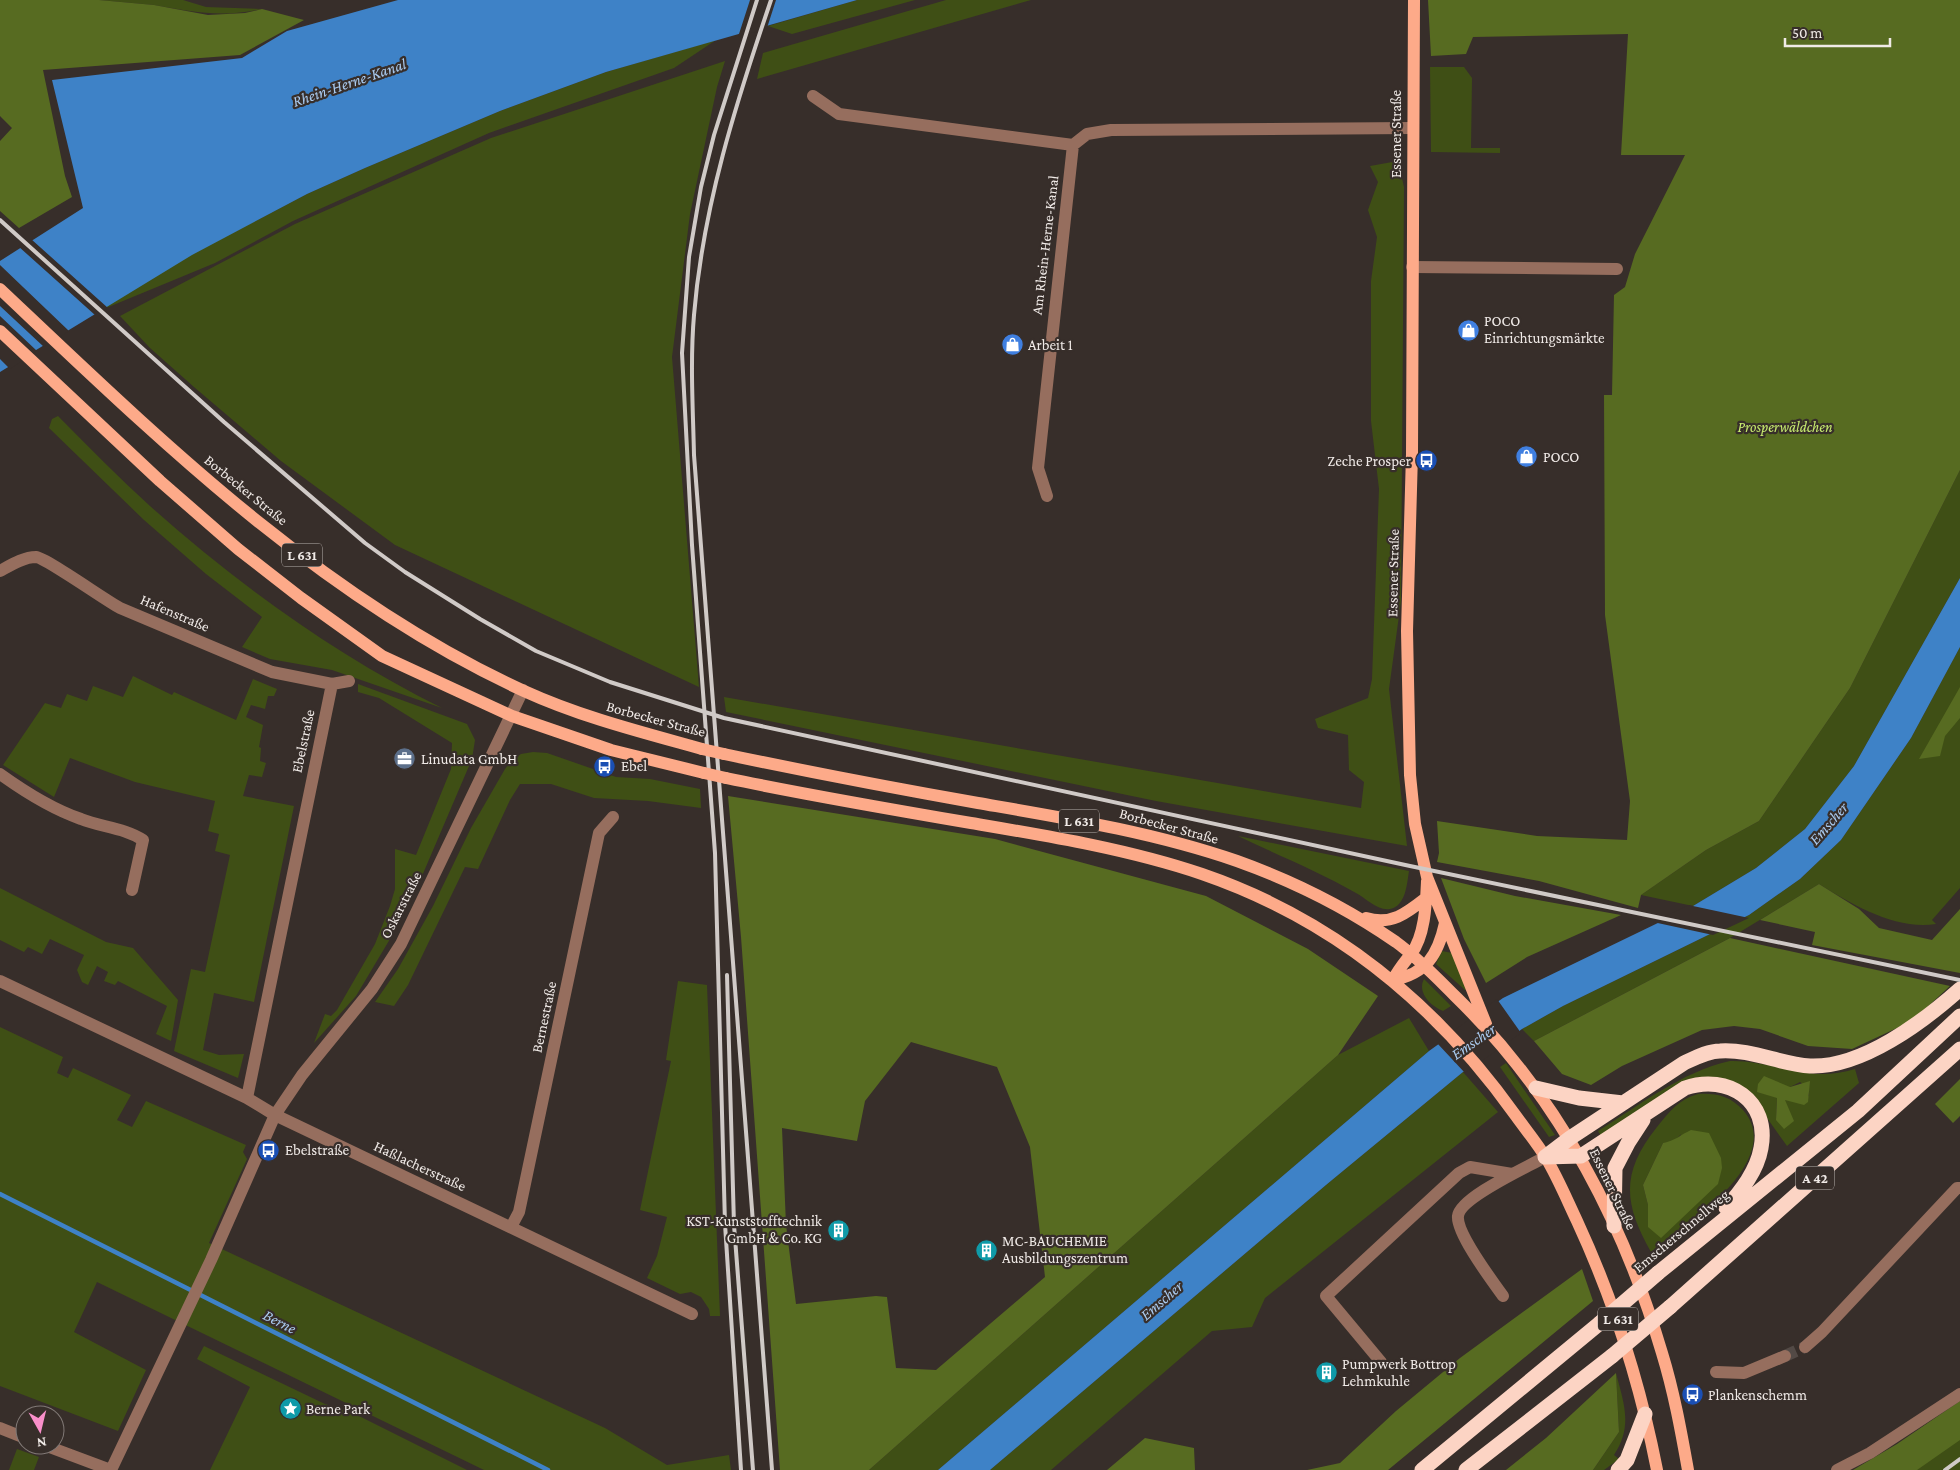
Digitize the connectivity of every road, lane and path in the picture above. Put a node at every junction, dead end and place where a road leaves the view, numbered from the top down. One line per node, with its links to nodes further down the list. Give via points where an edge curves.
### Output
1 (1414, 0): 3 (main road, Essener Straße)
2 (813, 96): 4 (street, via 840,114)
3 (1412, 128): 4 (street, via 1111,130 1086,134); 5 (main road, Essener Straße)
4 (1073, 145): 9 (street, Am Rhein-Herne-Kanal, via 1038,468)
5 (1412, 267): 6 (street); 17 (main road, Essener Straße, via 1409,742 1412,805)
6 (1617, 268)
7 (0, 289): 13 (main road, Borbecker Straße / L 631, via 98,383 264,527 394,620)
8 (0, 331): 14 (main road, L 631, via 160,482 238,549 337,624 382,656)
9 (1048, 496)
10 (0, 571): 12 (street, Hafenstraße, via 24,560 42,558 120,608 272,672)
11 (349, 681): 12 (street, Hafenstraße)
12 (332, 684): 31 (street, Ebelstraße)
13 (523, 690): 14 (street, Oskarstraße); 20 (main road, Borbecker Straße / L 631, bridge, via 603,722 702,749 838,778 1128,830 1243,864 1316,894)
14 (512, 716): 25 (main road, L 631, bridge, via 611,750 704,773 823,798 1106,848 1199,874 1292,912); 33 (street, Oskarstraße, via 400,944 372,989 302,1075)
15 (0, 774): 18 (street, via 55,808 143,840)
16 (613, 817): 41 (street, Bernestraße, via 599,833 520,1212)
17 (1427, 877): 19 (main road, Essener Straße); 21 (main road, Essener Straße)
18 (132, 890)
19 (1426, 898): 20 (main road, via 1405,914 1390,920 1380,922); 22 (main road, Essener Straße, via 1420,934)
20 (1351, 913): 22 (main road, Borbecker Straße / L 631)
21 (1445, 923): 23 (main road, via 1437,949); 28 (main road, Essener Straße)
22 (1411, 954): 23 (main road, Essener Straße / L 631); 25 (main road, Essener Straße, via 1401,964)
23 (1425, 966): 25 (main road, via 1410,977); 28 (main road, Essener Straße / L 631)
24 (0, 980): 31 (street, Haßlacherstraße)
25 (1393, 980): 37 (main road, L 631, via 1486,1074)
26 (1960, 990): 32 (highway, via 1905,1033 1852,1058 1810,1066 1756,1054 1719,1051 1684,1063)
27 (1960, 1016): 42 (highway, Emscherschnellweg / A 42, via 1858,1111)
28 (1488, 1029): 30 (main road, Essener Straße / L 631)
29 (1960, 1049): 56 (highway, A 42, bridge, via 1670,1307)
30 (1536, 1088): 32 (highway, via 1579,1098); 35 (main road, Essener Straße / L 631)
31 (247, 1098): 33 (street, Haßlacherstraße)
32 (1623, 1103): 35 (highway)
33 (275, 1115): 41 (street, Haßlacherstraße); 54 (street, via 185,1317)
34 (1647, 1115): 36 (highway); 40 (highway, via 1615,1168); 42 (highway, via 1685,1088 1707,1082 1719,1083 1737,1092 1759,1117 1763,1137 1752,1174)
35 (1570, 1138): 36 (main road, Essener Straße / L 631); 37 (highway)
36 (1581, 1156): 37 (highway); 40 (main road, Essener Straße / L 631)
37 (1545, 1157): 38 (street); 50 (main road, L 631, via 1580,1228 1618,1319)
38 (1512, 1174): 43 (street, via 1463,1206 1458,1215 1467,1241); 47 (street, via 1470,1167 1459,1173 1326,1296)
39 (1960, 1188): 45 (street)
40 (1614, 1226): 59 (main road, Essener Straße / L 631, via 1662,1353)
41 (511, 1227): 44 (street, Haßlacherstraße)
42 (1704, 1234): 55 (highway, Emscherschnellweg / A 42, bridge)
43 (1503, 1296)
44 (692, 1314)
45 (1806, 1346)
46 (1785, 1356): 48 (street, via 1744,1373)
47 (1381, 1362)
48 (1716, 1372)
49 (1960, 1394): 60 (street, via 1870,1453)
50 (1645, 1414): 57 (highway, via 1627,1460); 58 (main road, L 631)
51 (0, 1428): 52 (street)
52 (15, 1434)
53 (65, 1453): 54 (street)
54 (111, 1470)
55 (1422, 1470)
56 (1466, 1470)
57 (1618, 1470)
58 (1657, 1470)
59 (1688, 1470)
60 (1837, 1470)

